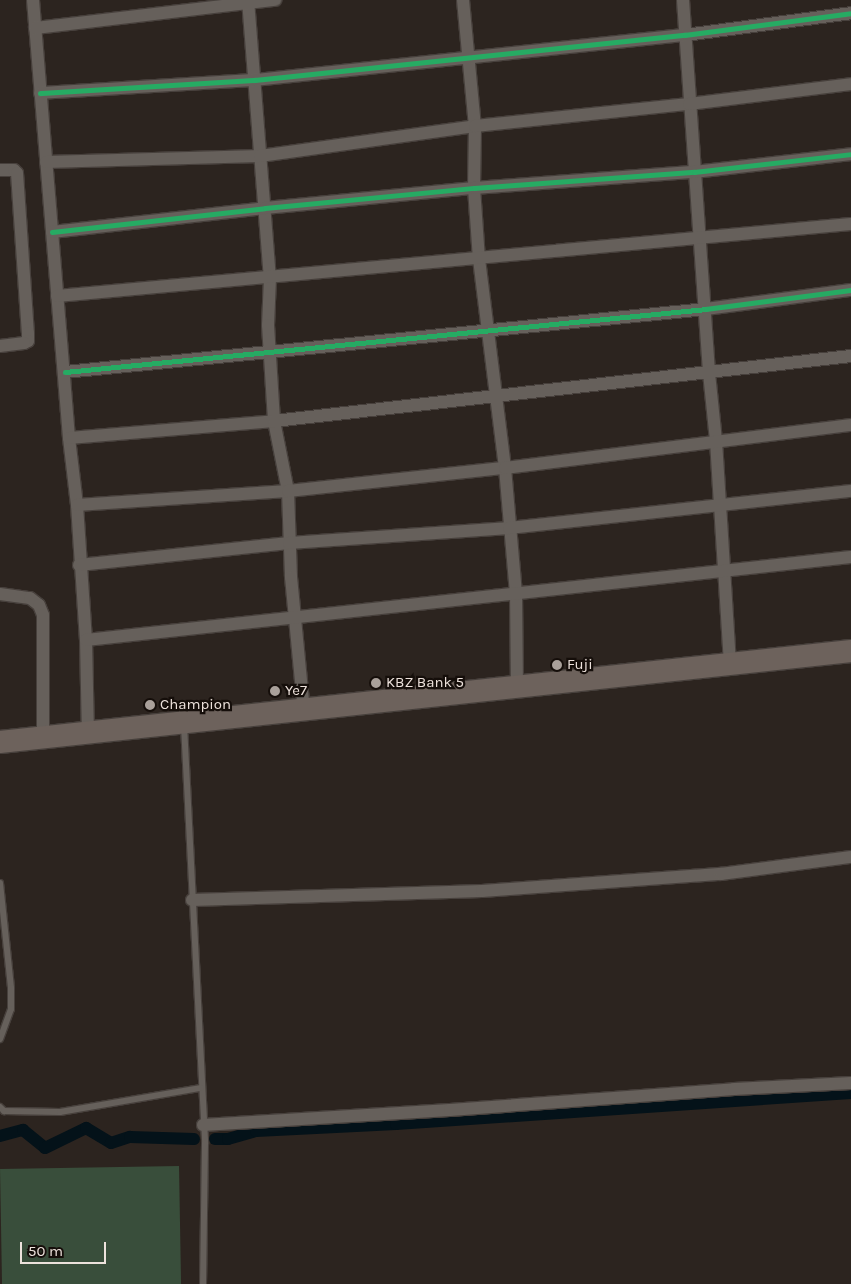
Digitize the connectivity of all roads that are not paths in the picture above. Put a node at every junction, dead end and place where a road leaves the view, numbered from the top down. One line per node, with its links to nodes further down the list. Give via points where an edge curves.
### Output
1 (33, 0): 7 (street)
2 (275, 0): 5 (street)
3 (464, 0): 9 (street)
4 (683, 0): 8 (street)
5 (248, 2): 7 (street); 10 (street)
6 (851, 13): 8 (street)
7 (35, 28): 12 (street)
8 (685, 35): 9 (street); 13 (street)
9 (469, 57): 10 (street); 14 (street)
10 (255, 80): 12 (street); 16 (street)
11 (851, 84): 13 (street)
12 (40, 93): 17 (street)
13 (689, 104): 14 (street); 19 (street)
14 (475, 126): 16 (street); 20 (street)
15 (851, 154): 19 (street)
16 (260, 156): 17 (street); 21 (street)
17 (46, 162): 23 (street)
18 (0, 170): 31 (street, via 17,173 28,333 28,341 24,344)
19 (694, 172): 20 (street); 24 (street)
20 (474, 188): 21 (street); 25 (street)
21 (265, 208): 23 (street); 26 (street)
22 (851, 224): 24 (street)
23 (52, 232): 28 (street)
24 (699, 239): 25 (street); 29 (street)
25 (479, 259): 26 (street); 30 (street)
26 (270, 278): 28 (street); 32 (street)
27 (851, 290): 29 (street)
28 (57, 296): 34 (street)
29 (706, 309): 30 (street); 35 (street)
30 (488, 330): 32 (street); 36 (street)
31 (0, 346)
32 (270, 353): 34 (street); 37 (street)
33 (851, 356): 35 (street)
34 (65, 372): 39 (street)
35 (709, 372): 36 (street); 40 (street)
36 (497, 395): 37 (street); 41 (street)
37 (274, 421): 39 (street); 42 (street)
38 (851, 425): 40 (street)
39 (69, 438): 44 (street)
40 (716, 441): 41 (street); 45 (street)
41 (505, 468): 42 (street); 46 (street)
42 (288, 491): 44 (street); 47 (street)
43 (851, 491): 45 (street)
44 (77, 506): 49 (street)
45 (719, 506): 46 (street); 50 (street)
46 (509, 528): 47 (street); 51 (street)
47 (289, 543): 49 (street); 53 (street)
48 (851, 557): 50 (street)
49 (80, 565): 54 (street)
50 (726, 571): 51 (street); 56 (street)
51 (516, 593): 53 (street); 57 (street)
52 (0, 594): 61 (street, via 30,598 39,605 43,615)
53 (296, 617): 54 (street); 58 (street)
54 (86, 640): 60 (street)
55 (851, 651): 56 (highway)
56 (730, 662): 57 (highway)
57 (517, 687): 58 (highway)
58 (304, 710): 59 (highway)
59 (184, 724): 60 (highway); 65 (lane)
60 (88, 733): 61 (highway)
61 (43, 738): 62 (highway)
62 (0, 742)
63 (851, 857): 65 (street, via 721,874 482,891)
64 (0, 883): 66 (lane, via 11,1009)
65 (192, 900): 68 (lane)
66 (0, 1039)
67 (851, 1083): 70 (street)
68 (201, 1088): 69 (lane, via 60,1112); 70 (lane)
69 (1, 1111)
70 (204, 1125): 71 (lane)
71 (204, 1284)

